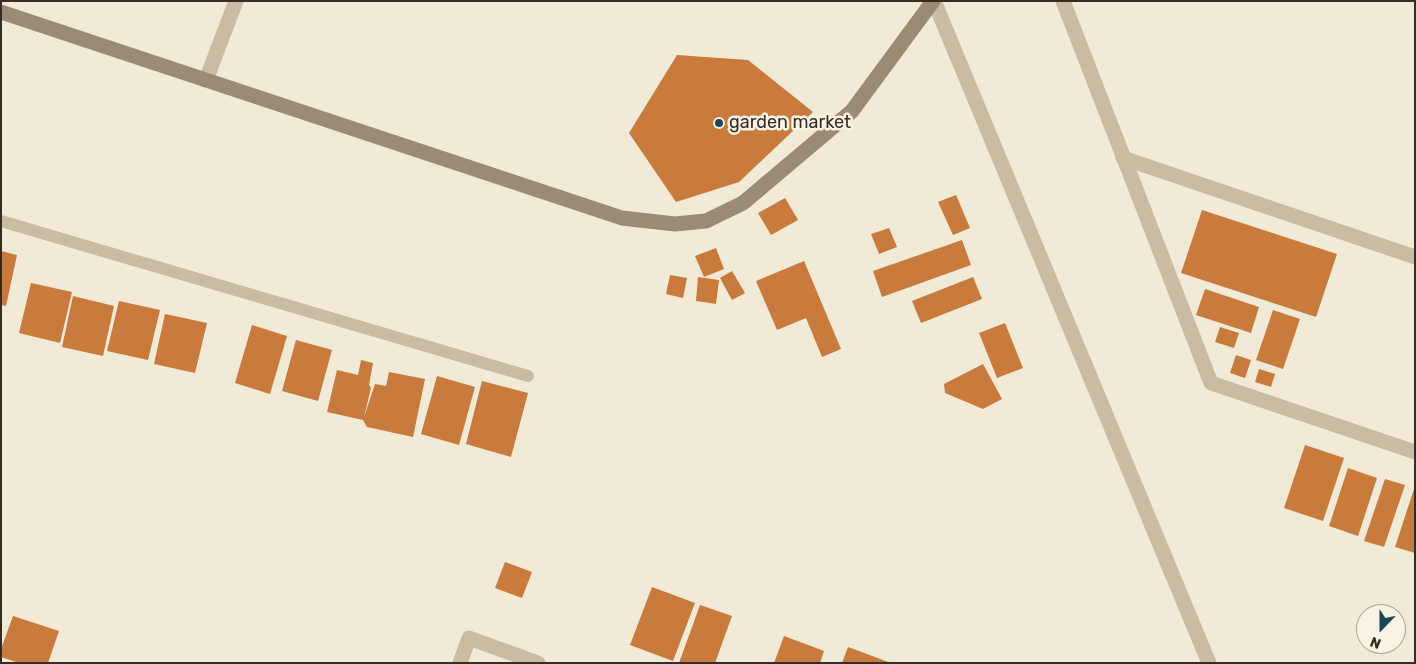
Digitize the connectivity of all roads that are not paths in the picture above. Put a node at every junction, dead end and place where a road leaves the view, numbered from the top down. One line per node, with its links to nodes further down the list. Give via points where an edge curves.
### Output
1 (236, 1): 5 (street)
2 (933, 1): 5 (street, via 852,111 743,203 706,221 675,224 622,218); 13 (street)
3 (1063, 1): 6 (street)
4 (1, 12): 5 (street)
5 (206, 80)
6 (1123, 158): 8 (street); 10 (street, via 1211,383)
7 (1, 221): 9 (lane)
8 (1415, 258)
9 (528, 376)
10 (1415, 452)
11 (460, 663): 12 (street, via 469,638)
12 (538, 663)
13 (1209, 663)

